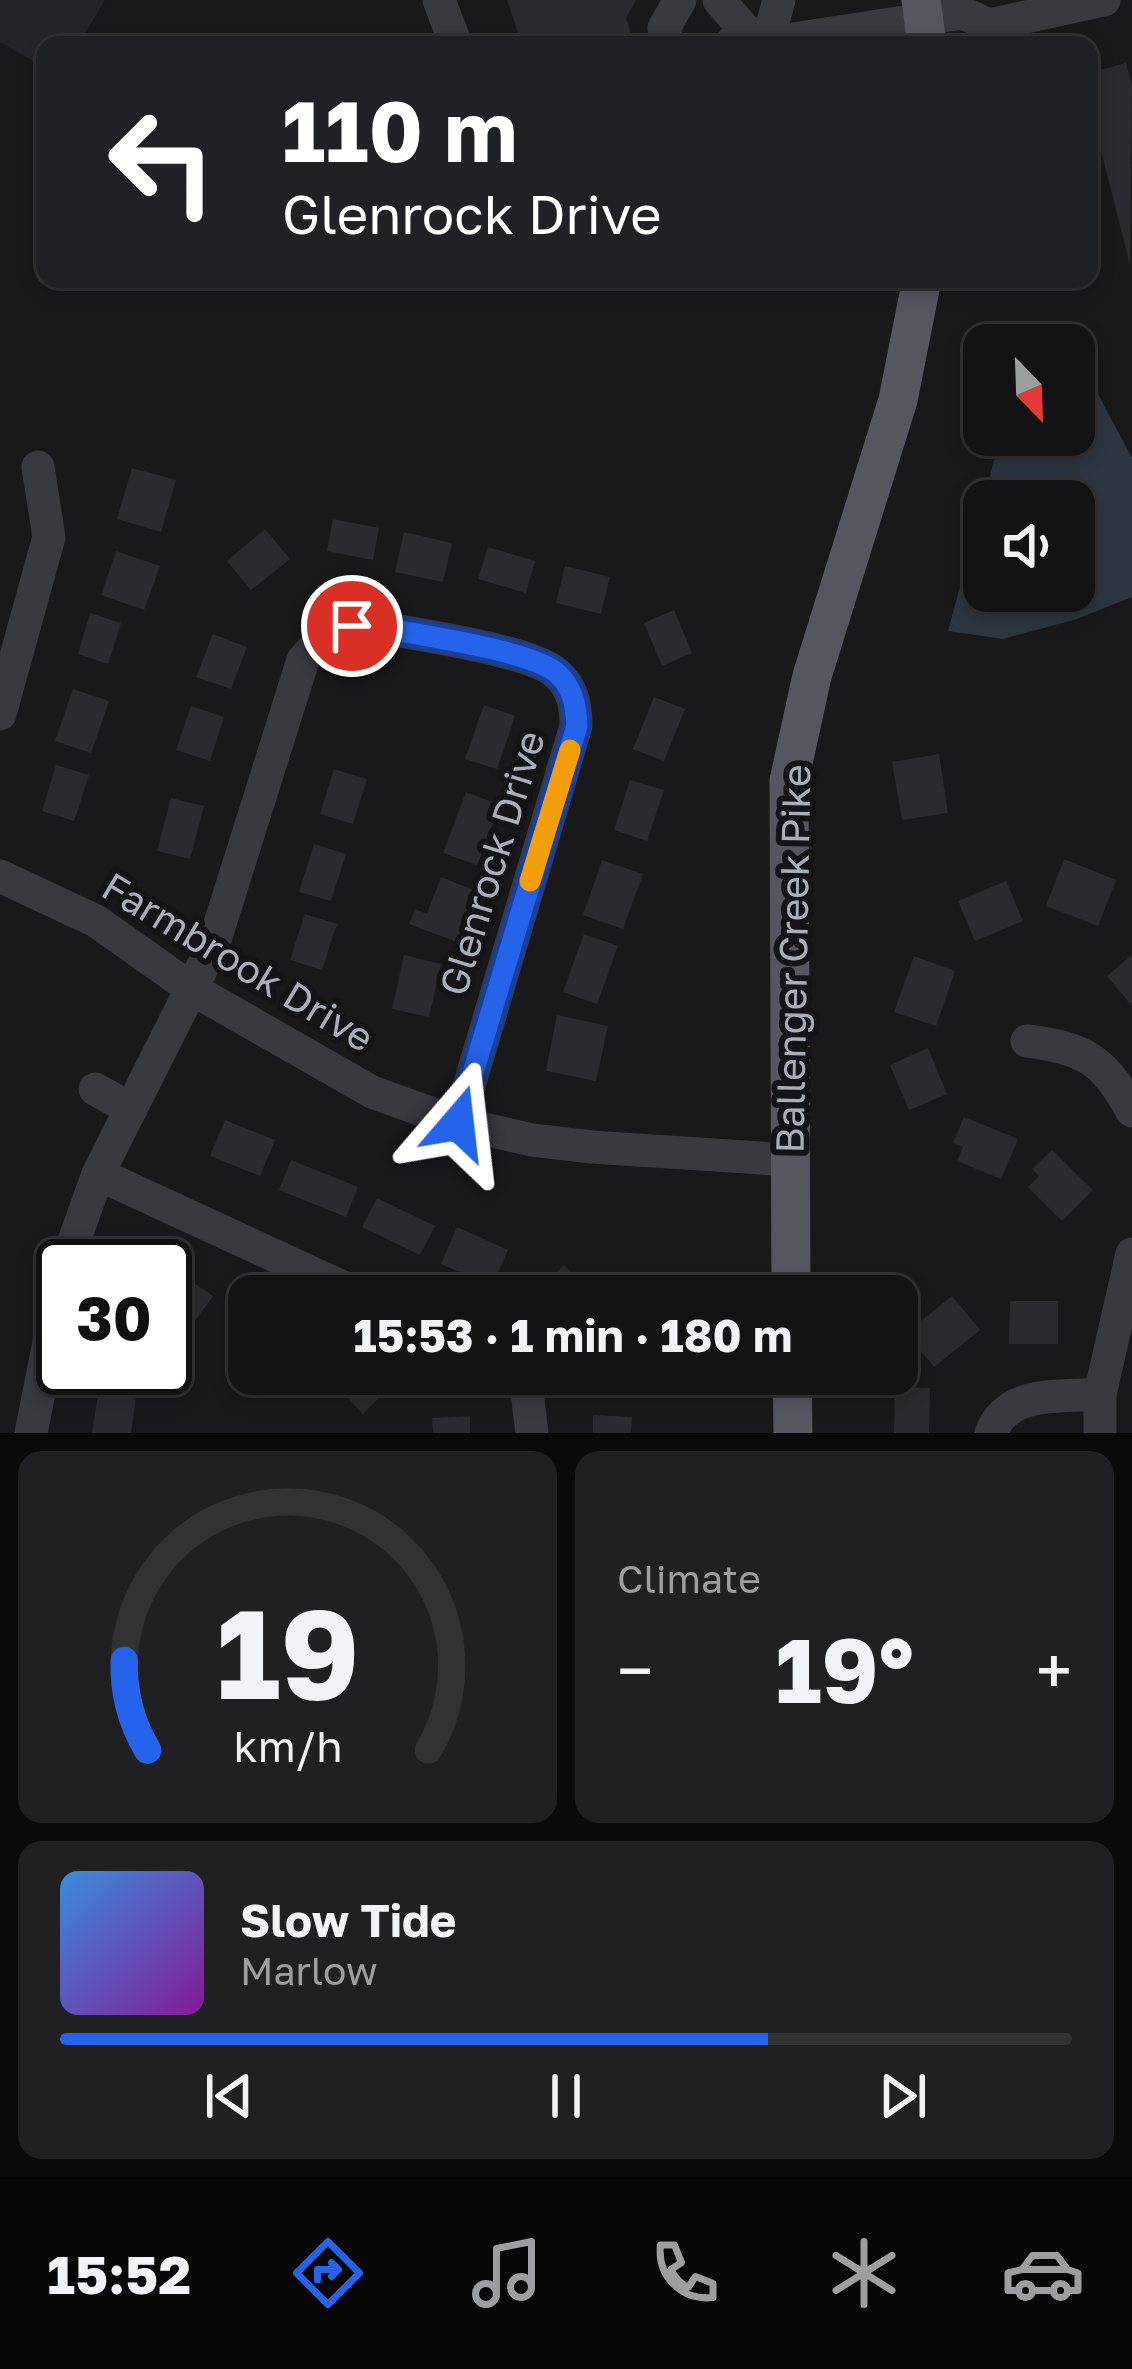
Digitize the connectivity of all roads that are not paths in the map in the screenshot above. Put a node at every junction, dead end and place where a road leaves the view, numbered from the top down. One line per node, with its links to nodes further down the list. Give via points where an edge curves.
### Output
1 (440, 0): 7 (street)
2 (680, 0): 8 (street)
3 (779, 0): 6 (street)
4 (1104, 0): 5 (street, via 989,25)
5 (942, 16): 6 (street)
6 (736, 21)
7 (453, 36)
8 (666, 36)
9 (920, 288): 19 (main road, Ballenger Creek Pike, via 898,400 812,676 789,781)
10 (38, 467): 11 (street, via 49,537)
11 (0, 714)
12 (0, 876): 13 (street, Farmbrook Drive, via 96,922)
13 (192, 989): 16 (street); 18 (street, Farmbrook Drive, via 372,1092); 18 (street, Glenrock Drive, via 213,946 296,678 316,644 332,632 372,626 540,661 569,688 577,726)
14 (1027, 1041): 17 (street, via 1068,1046 1096,1062)
15 (94, 1090): 16 (street)
16 (131, 1108): 20 (street)
17 (1132, 1111)
18 (458, 1123): 19 (street, Farmbrook Drive, via 592,1147)
19 (790, 1160): 24 (main road, Ballenger Creek Pike)
20 (98, 1174): 21 (street); 23 (street)
21 (74, 1239)
22 (1132, 1254): 25 (street)
23 (317, 1275)
24 (791, 1275)
25 (1100, 1394): 32 (street, via 1016,1402); 33 (street)
26 (39, 1395): 29 (street)
27 (527, 1395): 30 (street)
28 (792, 1395): 31 (main road)
29 (31, 1433)
30 (532, 1433)
31 (793, 1433)
32 (991, 1433)
33 (1100, 1433)

